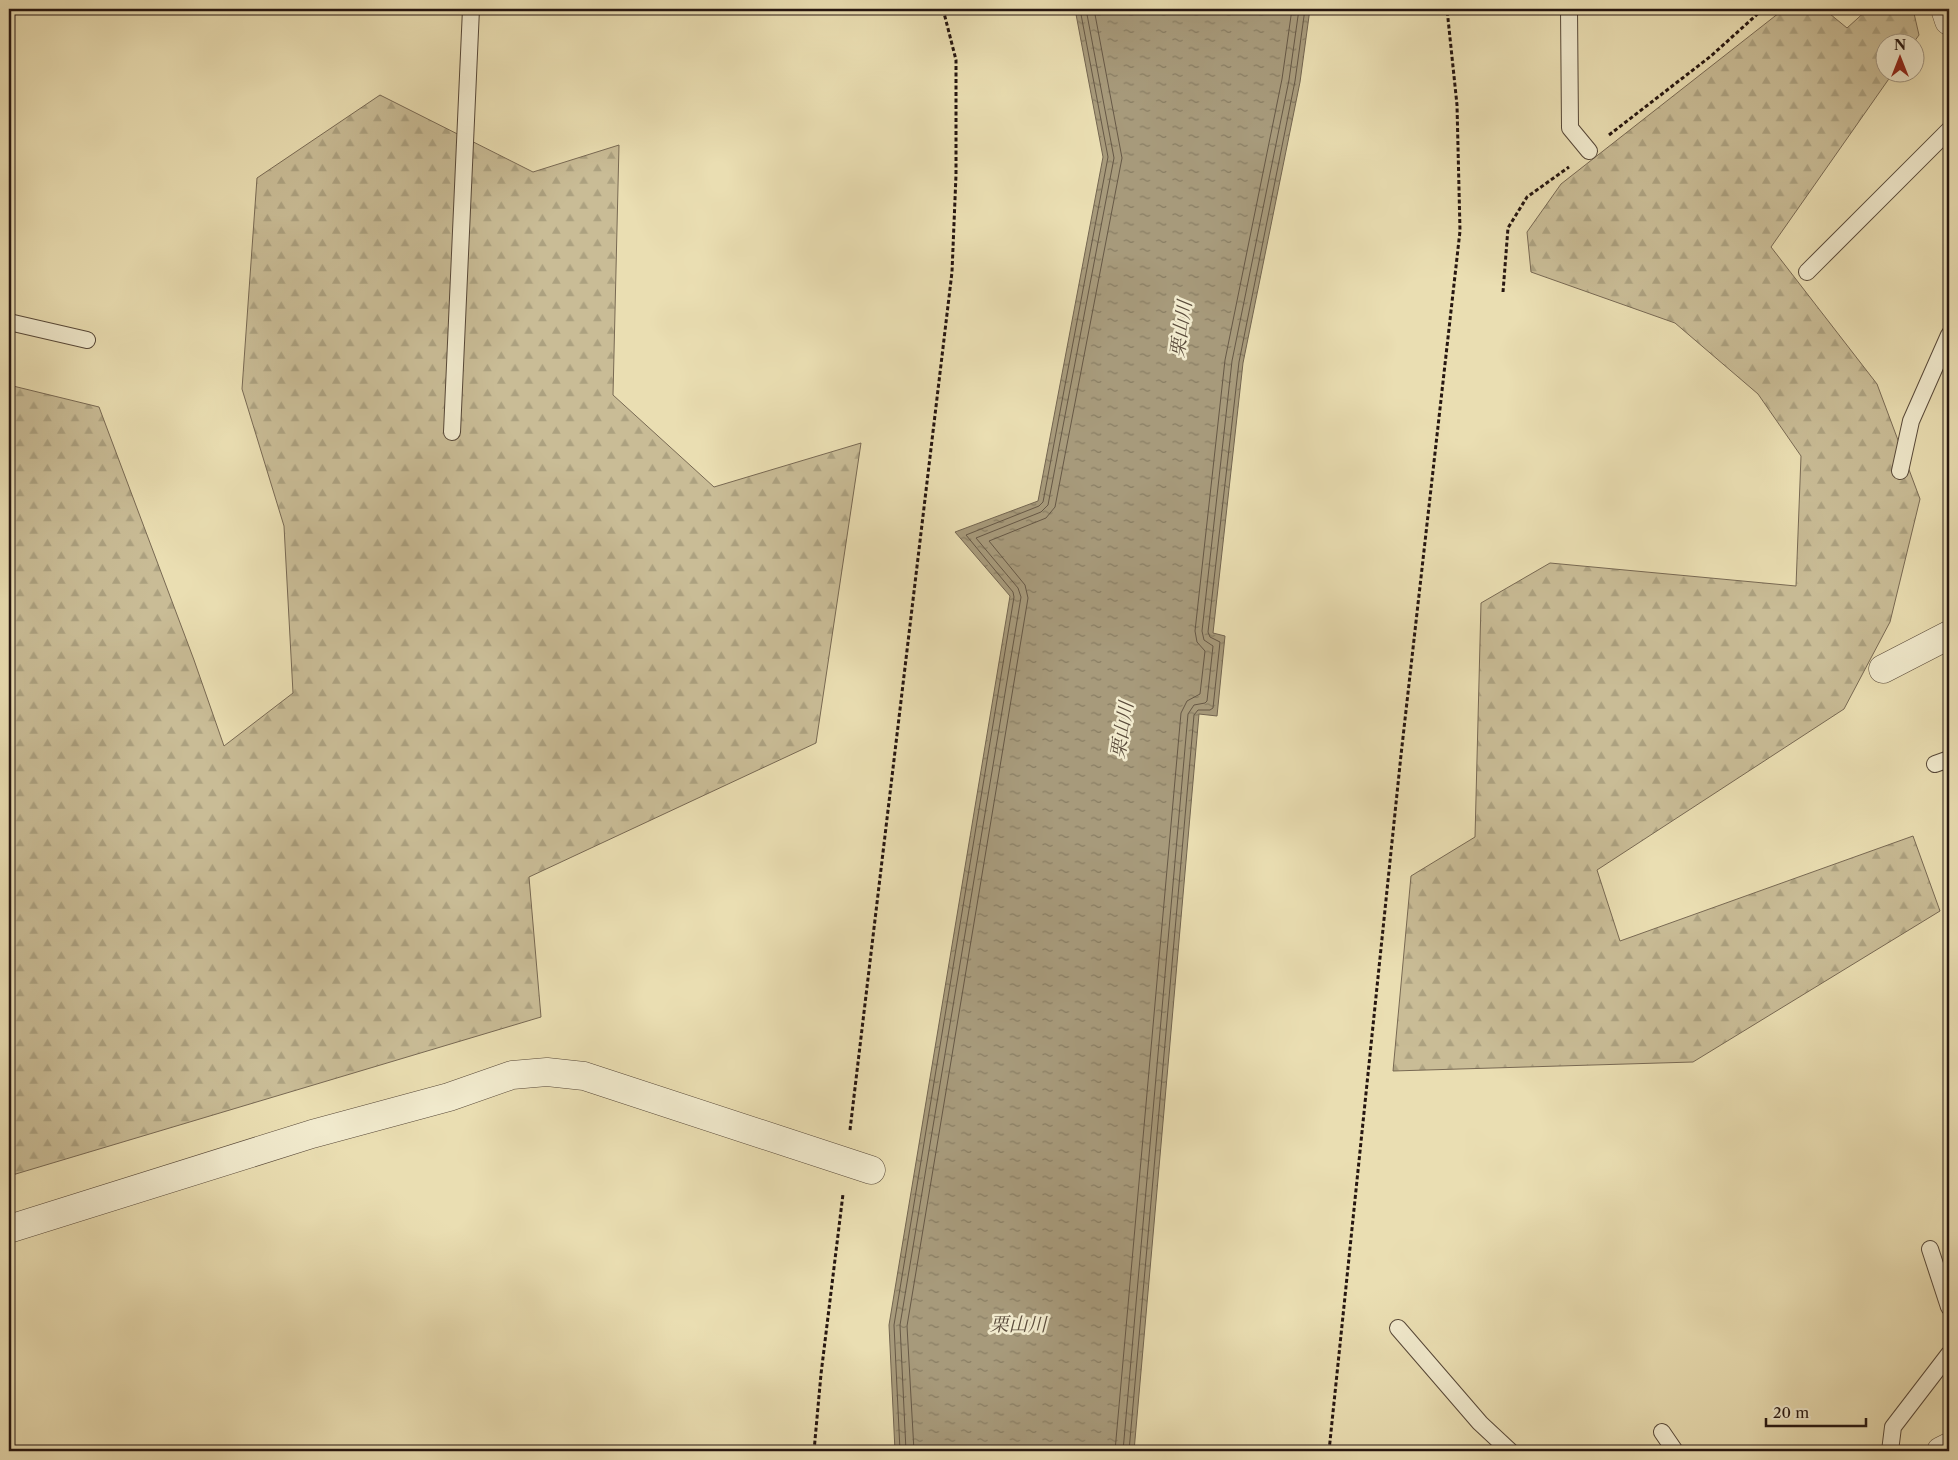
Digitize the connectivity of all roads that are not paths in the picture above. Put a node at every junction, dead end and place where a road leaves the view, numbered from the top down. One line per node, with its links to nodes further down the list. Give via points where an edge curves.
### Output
1 (472, 9): 12 (lane)
2 (1569, 9): 6 (lane, via 1570,128)
3 (1945, 9): 4 (street)
4 (1949, 21)
5 (1949, 130): 7 (lane)
6 (1589, 151)
7 (1807, 272)
8 (9, 322): 10 (lane)
9 (1949, 335): 11 (lane)
10 (87, 340)
11 (1943, 360): 13 (lane, via 1911,421)
12 (452, 432)
13 (1900, 471)
14 (1949, 634): 15 (street)
15 (1883, 669)
16 (872, 1170): 17 (street, via 584,1076 547,1072 512,1075 449,1097 312,1134)
17 (9, 1229)
18 (1930, 1249): 19 (lane)
19 (1949, 1307)
20 (1398, 1328): 24 (lane, via 1480,1423)
21 (1949, 1354): 26 (lane, via 1893,1427)
22 (1662, 1432): 25 (lane)
23 (1949, 1447): 27 (street)
24 (1510, 1451)
25 (1676, 1451)
26 (1890, 1451)
27 (1941, 1451)

